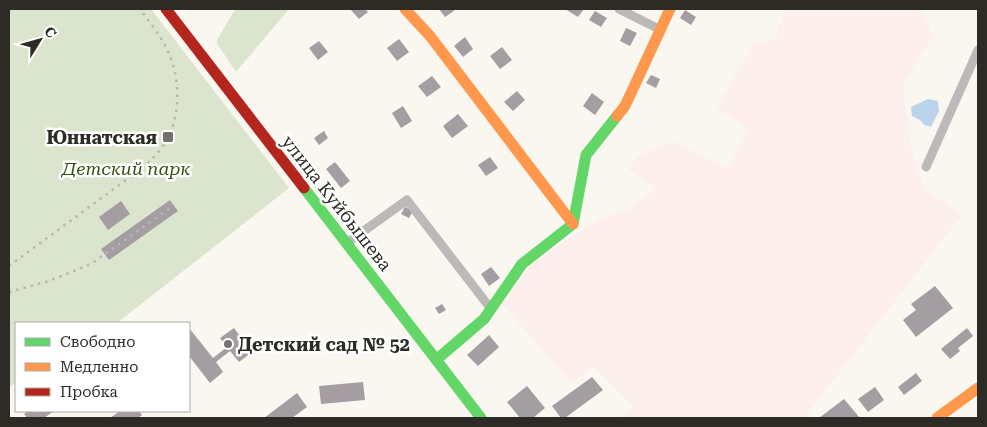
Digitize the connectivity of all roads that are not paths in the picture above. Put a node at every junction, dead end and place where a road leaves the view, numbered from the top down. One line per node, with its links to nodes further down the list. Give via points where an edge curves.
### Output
1 (166, 9): 9 (street, улица Куйбышева)
2 (405, 9): 8 (street, via 430,36)
3 (619, 9): 5 (street)
4 (670, 9): 5 (street)
5 (660, 30): 8 (street, via 625,106 586,155)
6 (978, 50): 7 (street)
7 (926, 167)
8 (573, 224): 10 (street, via 522,264)
9 (347, 243): 10 (street, via 407,200); 11 (street, улица Куйбышева)
10 (491, 309): 11 (street, via 484,319)
11 (436, 360): 13 (street, улица Куйбышева)
12 (978, 388): 14 (street)
13 (481, 418)
14 (937, 418)

